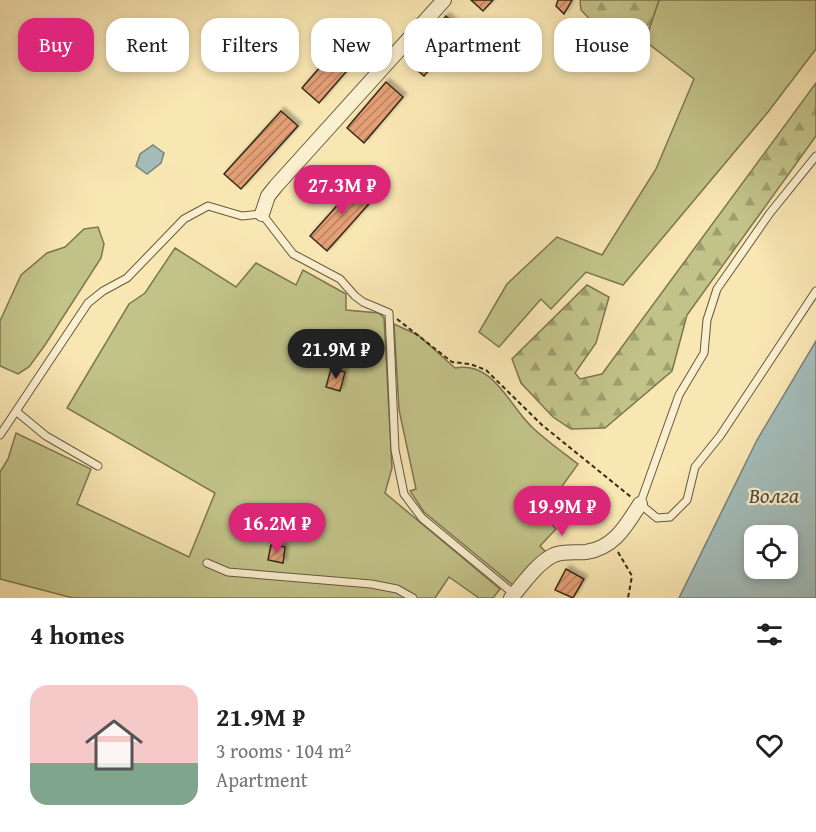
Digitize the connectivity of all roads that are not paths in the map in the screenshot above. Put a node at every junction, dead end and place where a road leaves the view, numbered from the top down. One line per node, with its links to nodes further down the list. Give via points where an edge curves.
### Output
1 (444, 0): 3 (street, via 276,186)
2 (816, 156): 8 (lane, via 717,289 707,320 704,353 679,395)
3 (262, 214): 5 (lane, via 242,216 208,206 184,219 140,267 88,303); 10 (lane, via 293,254 340,279 363,302 389,313 395,450 404,494 422,518)
4 (816, 291): 8 (lane, via 720,436 695,467 687,500 670,517 657,518)
5 (16, 412): 6 (lane); 7 (lane)
6 (0, 435)
7 (98, 466)
8 (640, 504): 10 (street, via 612,542 546,559)
9 (207, 563): 11 (lane, via 228,572 372,584 396,589)
10 (513, 596)
11 (413, 598)

